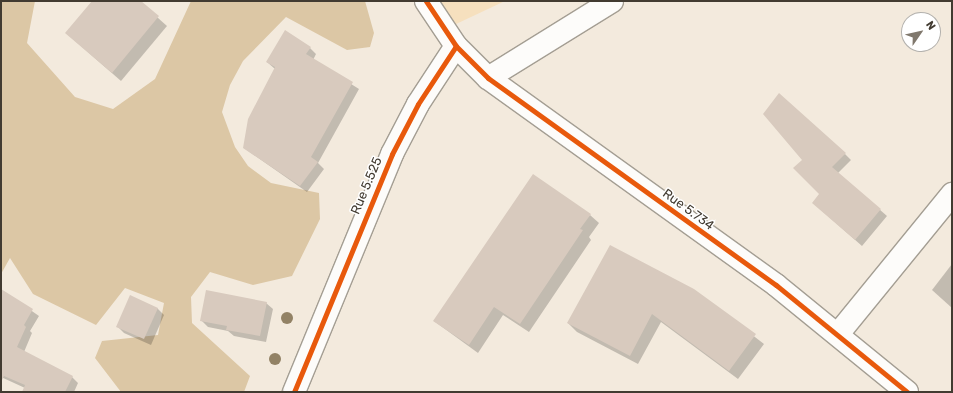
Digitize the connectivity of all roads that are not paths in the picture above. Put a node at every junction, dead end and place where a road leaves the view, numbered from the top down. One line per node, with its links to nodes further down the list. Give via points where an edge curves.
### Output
1 (426, 1): 3 (street)
2 (612, 1): 4 (street)
3 (456, 46): 4 (street, Rue 5.734); 7 (street, Rue 5.525, via 418,104 392,154)
4 (488, 78): 6 (street, Rue 5.734, via 776,285)
5 (952, 194): 6 (street)
6 (838, 334): 8 (street, Rue 5.734)
7 (294, 392)
8 (907, 392)

